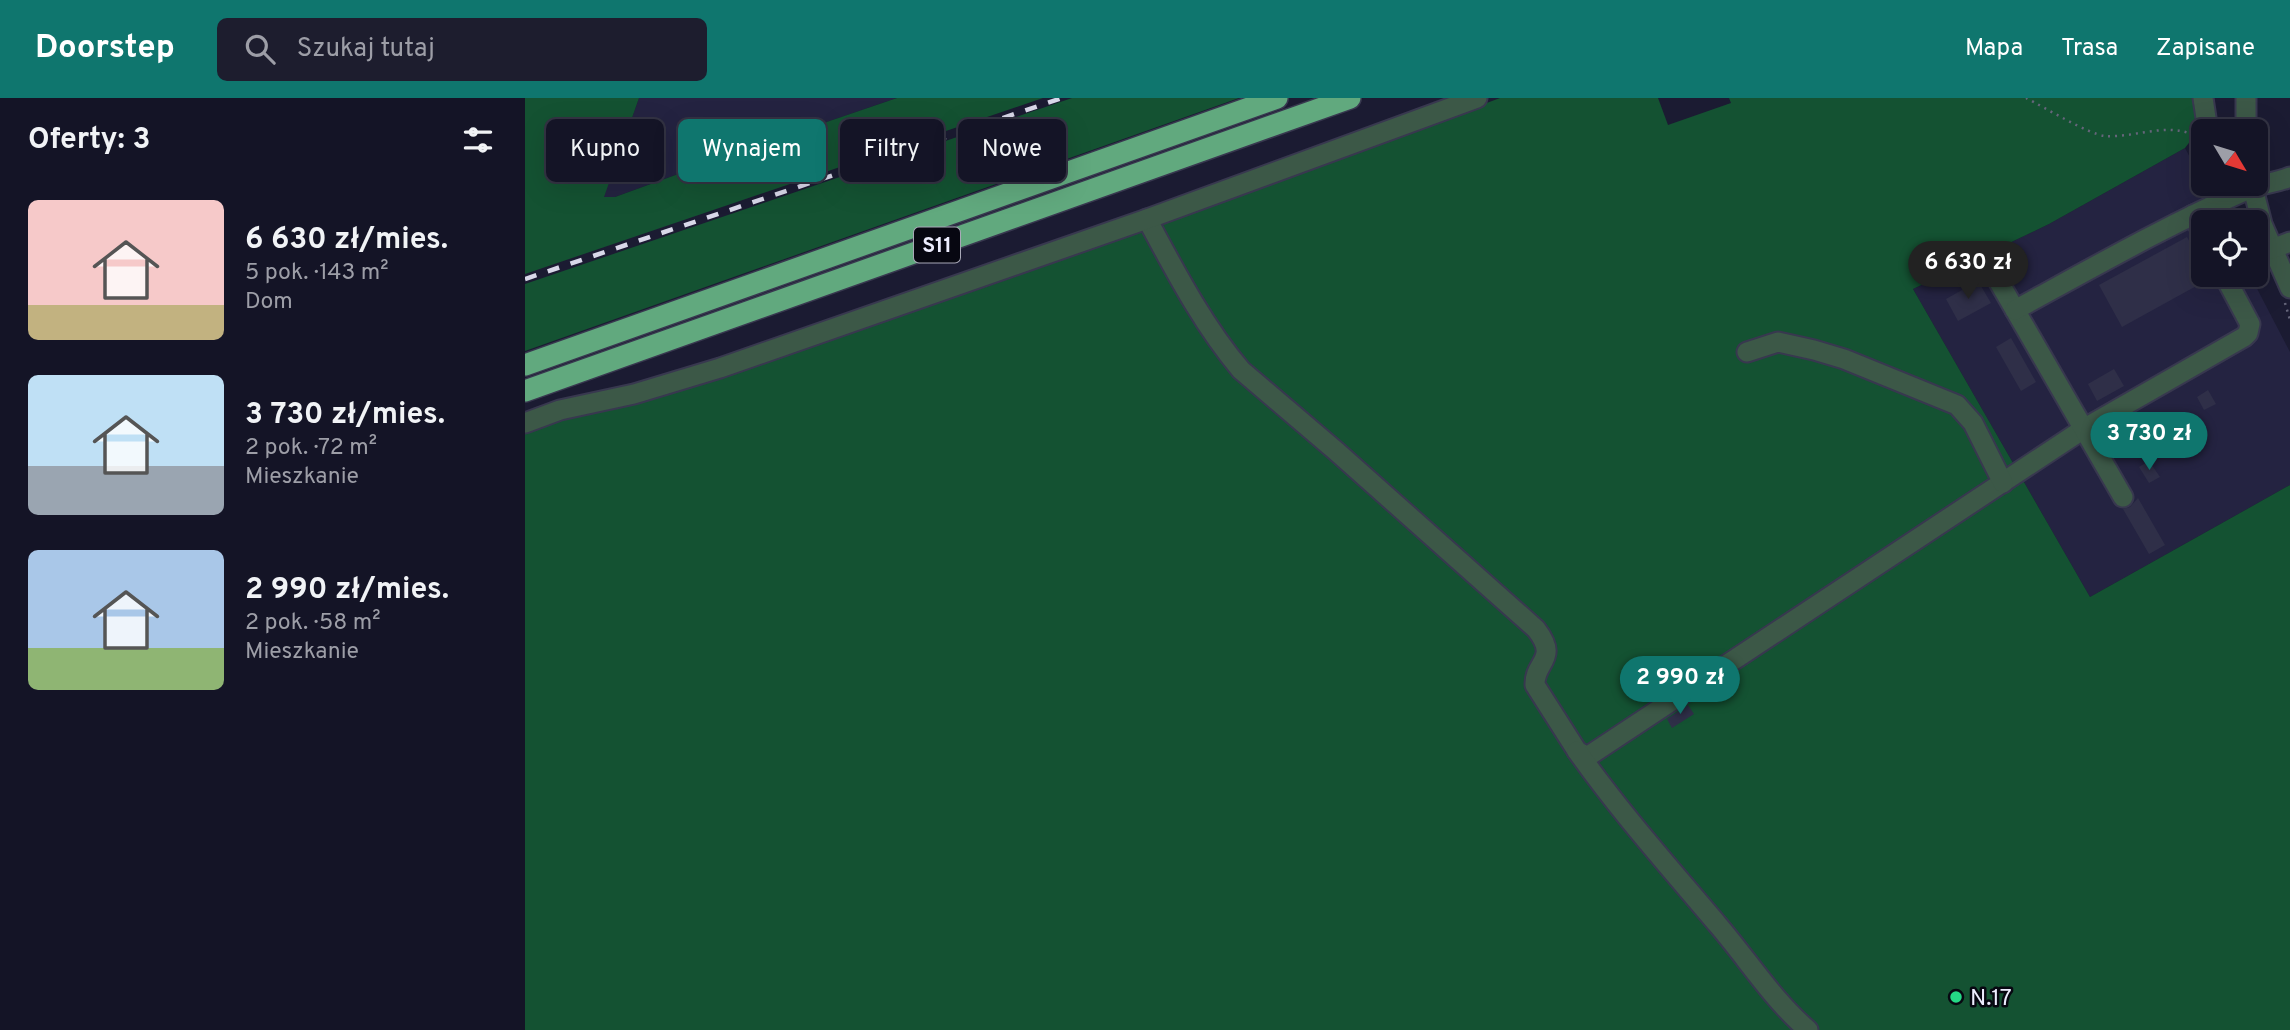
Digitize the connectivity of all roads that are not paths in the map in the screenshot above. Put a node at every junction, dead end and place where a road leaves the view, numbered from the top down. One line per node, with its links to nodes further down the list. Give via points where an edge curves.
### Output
1 (1276, 98): 21 (highway, S11)
2 (1350, 98): 22 (highway, S11)
3 (1477, 98): 14 (street)
4 (2203, 98): 6 (street)
5 (2246, 98): 7 (street)
6 (2201, 119)
7 (2246, 119)
8 (2290, 177): 9 (street)
9 (2268, 184)
10 (2220, 196): 12 (street)
11 (2256, 196): 15 (street, via 2262,224)
12 (2200, 210)
13 (2191, 216): 19 (street)
14 (1147, 219): 23 (street, via 720,368); 27 (street, via 1178,276 1241,370 1536,629 1543,638 1546,659 1535,685)
15 (2281, 245): 18 (street)
16 (1996, 276): 19 (street)
17 (2230, 287): 24 (street, via 2250,324 2248,333)
18 (2290, 288)
19 (2015, 310): 24 (street)
20 (1747, 352): 25 (street, via 1778,342 1814,350 1957,405 1973,423)
21 (525, 365)
22 (525, 391)
23 (525, 423)
24 (2085, 428): 25 (street); 26 (street)
25 (2003, 483): 27 (street, via 1590,755)
26 (2123, 497)
27 (1577, 751): 28 (street, via 1603,789 1787,1011)
28 (1808, 1030)

